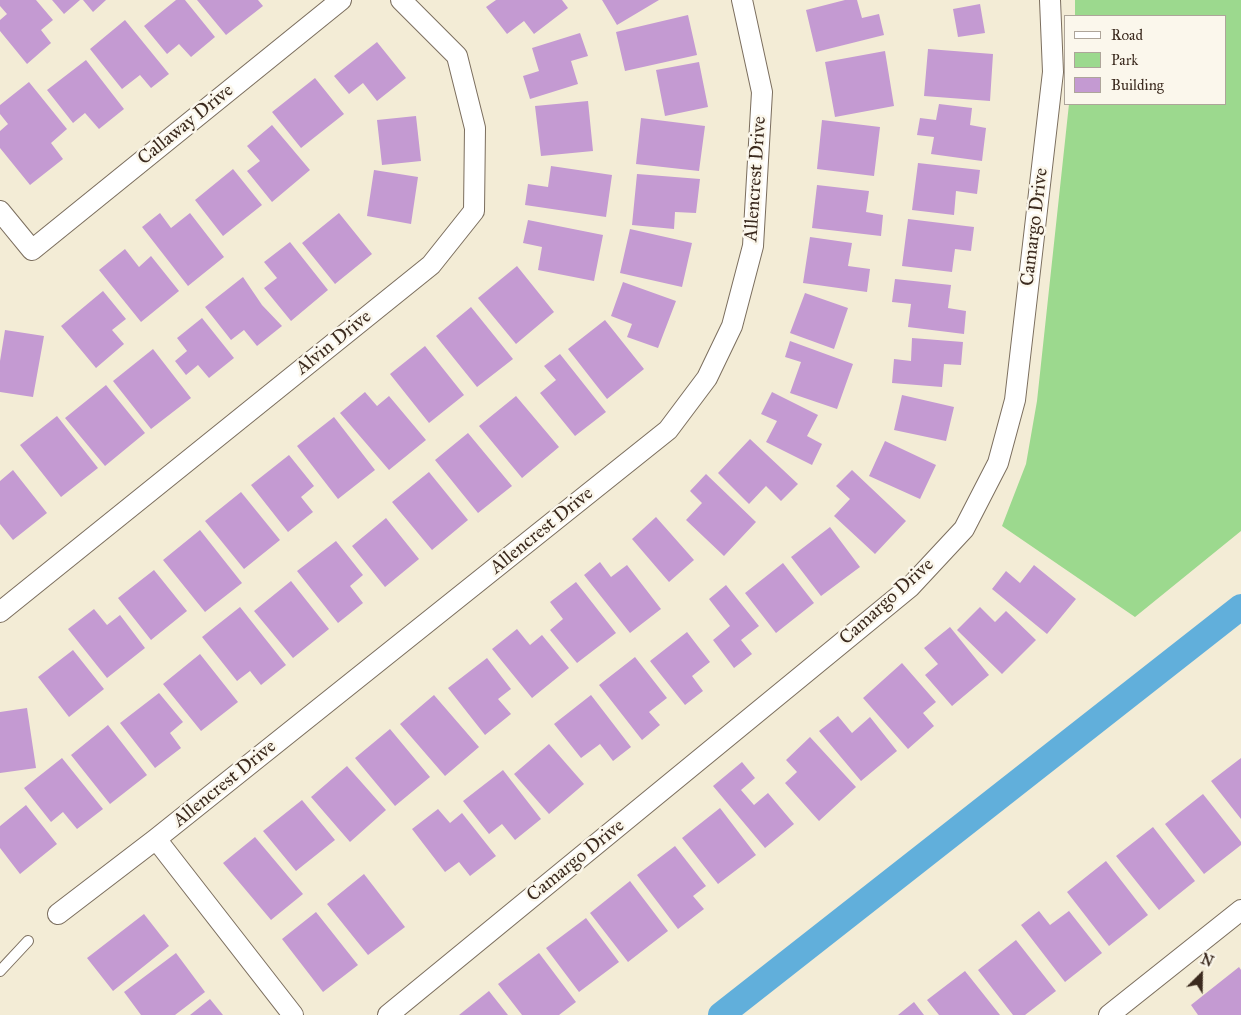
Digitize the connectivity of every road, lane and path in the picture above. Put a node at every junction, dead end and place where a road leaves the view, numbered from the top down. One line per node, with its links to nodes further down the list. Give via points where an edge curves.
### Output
1 (341, 0): 5 (street, Callaway Drive, via 32,250)
2 (401, 0): 6 (street, Alvin Drive, via 457,56 475,128 474,211 431,265)
3 (742, 0): 7 (street, Allencrest Drive, via 762,92 752,246 732,326 707,378 668,430)
4 (1050, 0): 13 (street, Camargo Drive, via 1053,72 1015,400 998,463 964,529 910,587)
5 (0, 211)
6 (0, 612)
7 (156, 839): 9 (street, Allencrest Drive); 12 (street)
8 (1241, 910): 14 (street)
9 (58, 914)
10 (28, 941): 11 (lane)
11 (0, 971)
12 (293, 1015)
13 (388, 1015)
14 (1109, 1015)

